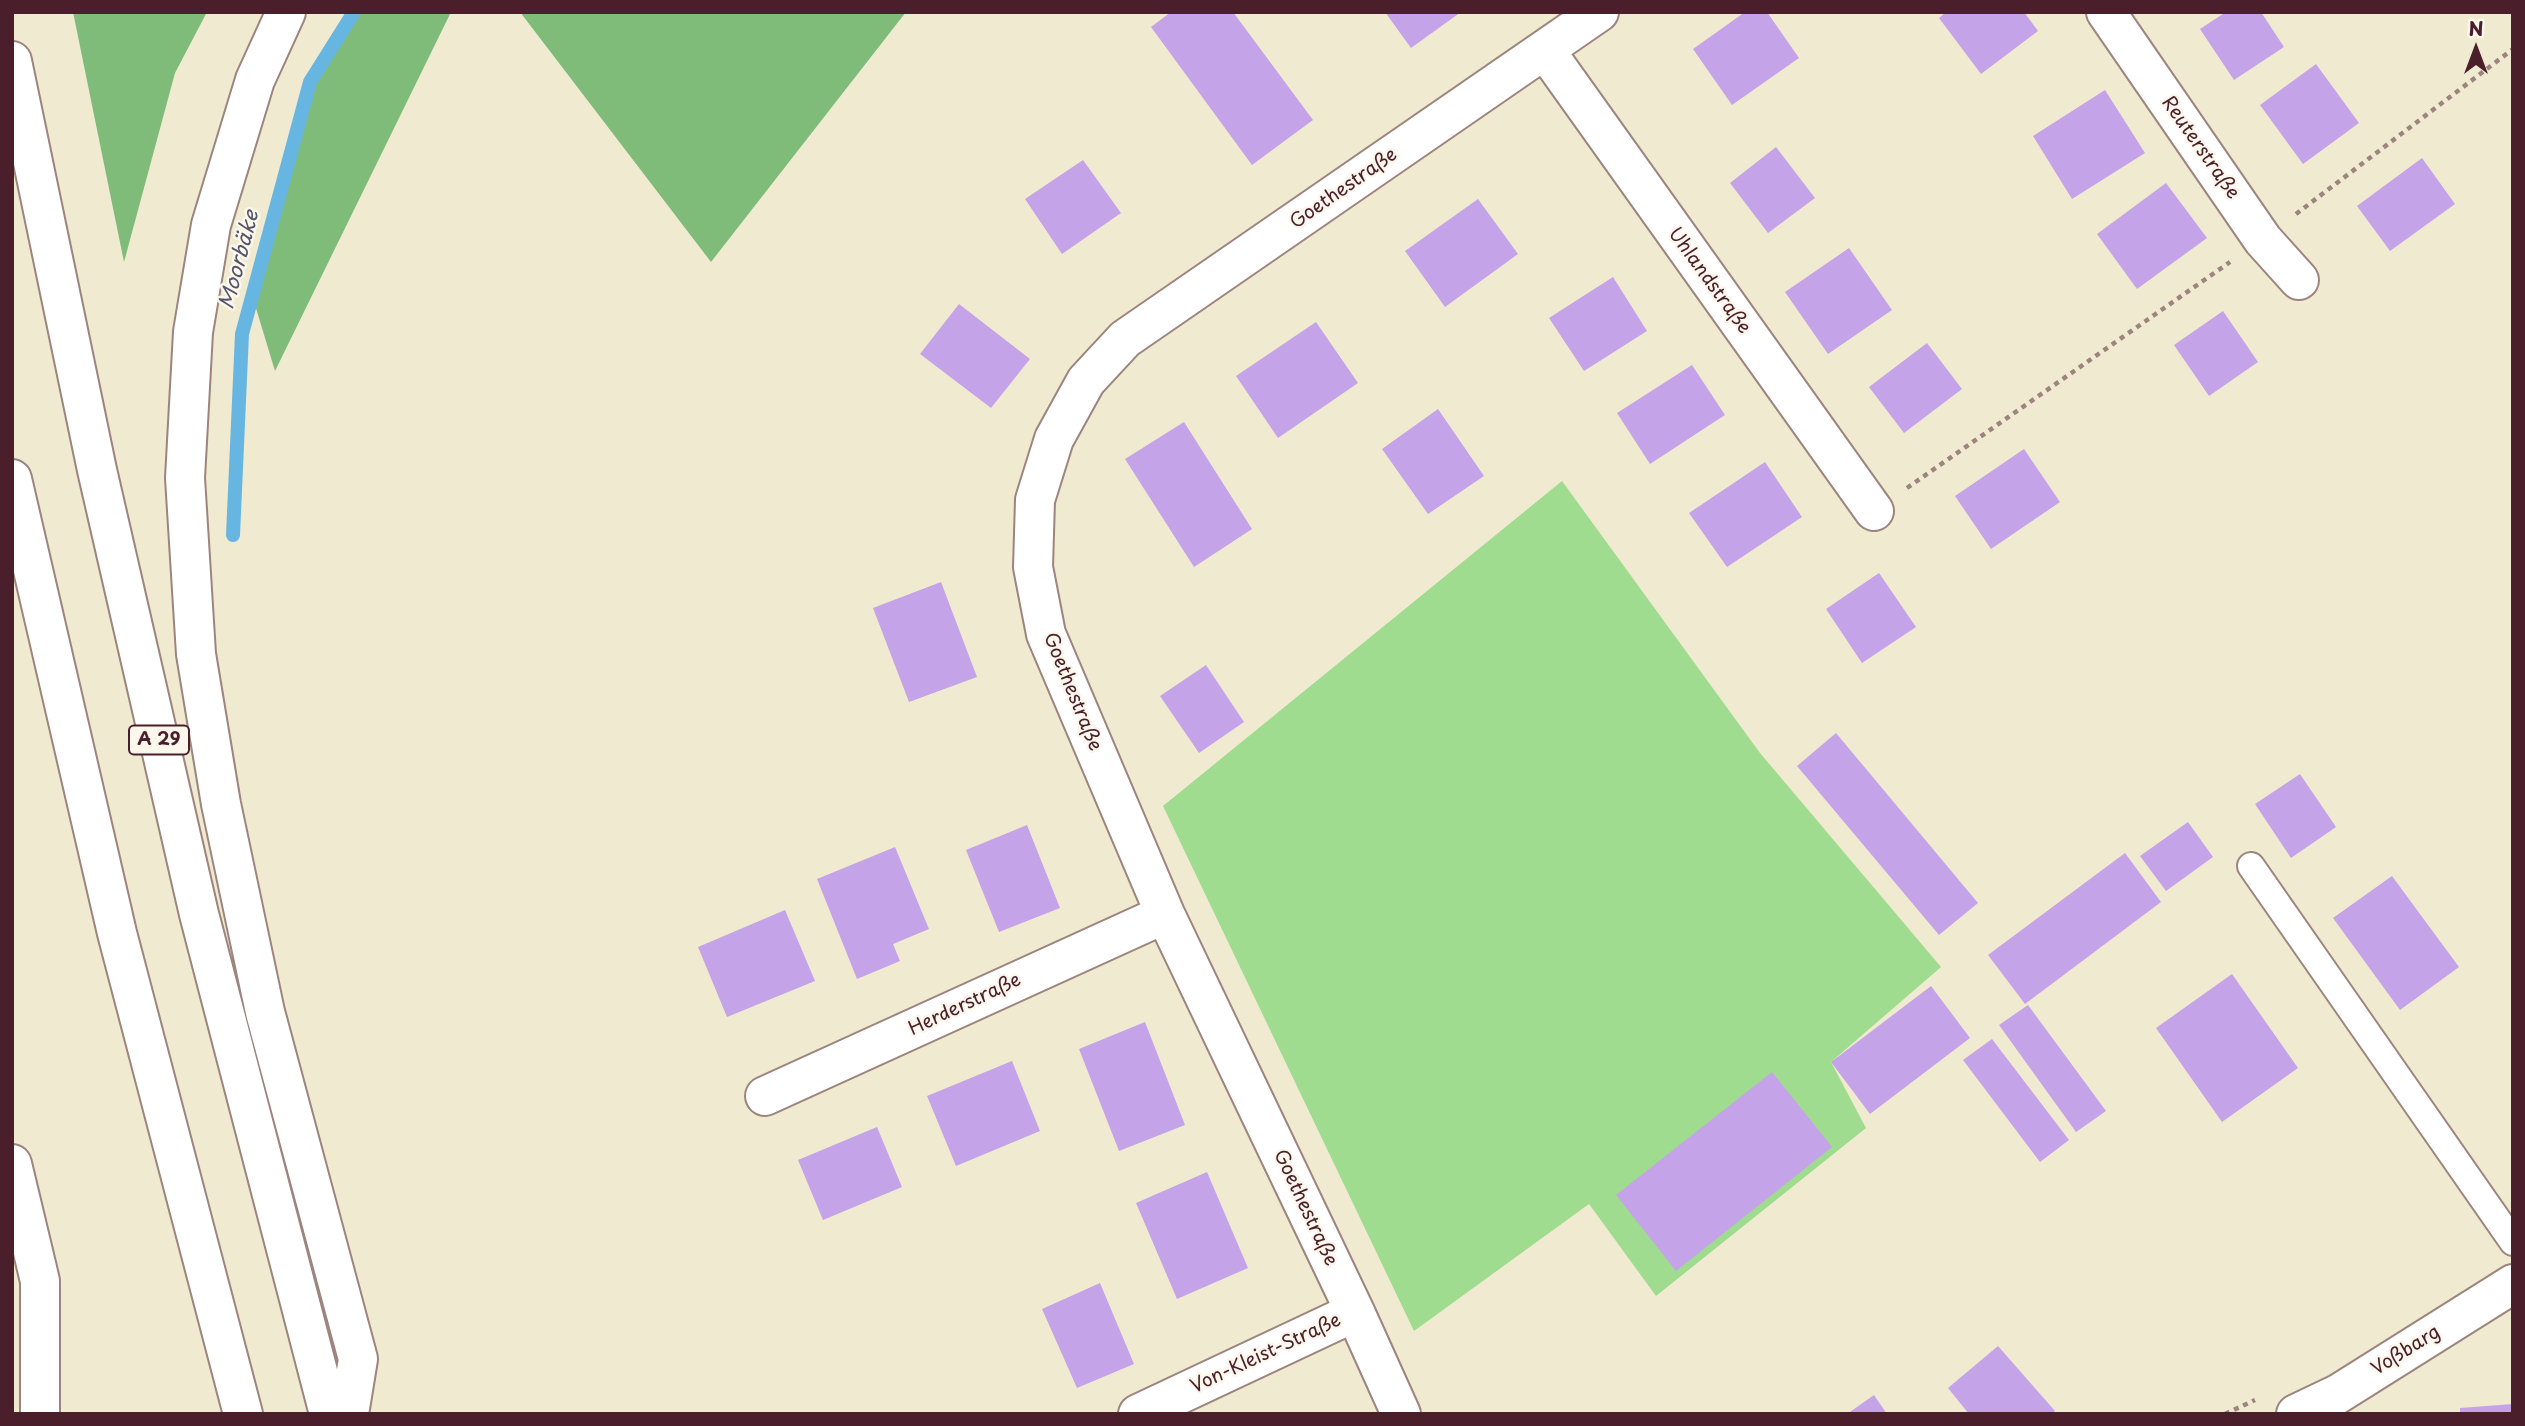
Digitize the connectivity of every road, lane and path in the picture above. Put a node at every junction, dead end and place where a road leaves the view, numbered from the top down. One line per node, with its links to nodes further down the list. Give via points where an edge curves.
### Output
1 (286, 12): 22 (main road, via 255,80 211,225 193,332 185,478 196,654 221,804 265,1012 358,1359)
2 (1599, 12): 5 (main road, Goethestraße)
3 (2106, 12): 7 (main road, Reuterstraße)
4 (2513, 49): 7 (path)
5 (1545, 50): 10 (main road, Uhlandstraße); 12 (main road, Goethestraße, via 1125,339 1086,381 1054,439 1035,500 1033,567 1046,634)
6 (12, 61): 21 (main road, A 29, via 97,470 196,900)
7 (2263, 240): 8 (main road, Reuterstraße); 10 (path)
8 (2300, 280)
9 (12, 479): 20 (main road, via 117,933)
10 (1874, 511)
11 (2251, 866): 15 (lane)
12 (1165, 914): 13 (main road, Herderstraße); 17 (main road, Goethestraße)
13 (765, 1096)
14 (12, 1164): 19 (main road, via 40,1281)
15 (2513, 1242)
16 (2513, 1284): 24 (main road, Voßbarg, via 2338,1394)
17 (1355, 1312): 18 (main road, Von-Kleist-Straße); 23 (main road, Goethestraße)
18 (1158, 1410)
19 (40, 1414)
20 (243, 1414)
21 (329, 1414)
22 (349, 1414)
23 (1401, 1414)
24 (2296, 1414)

